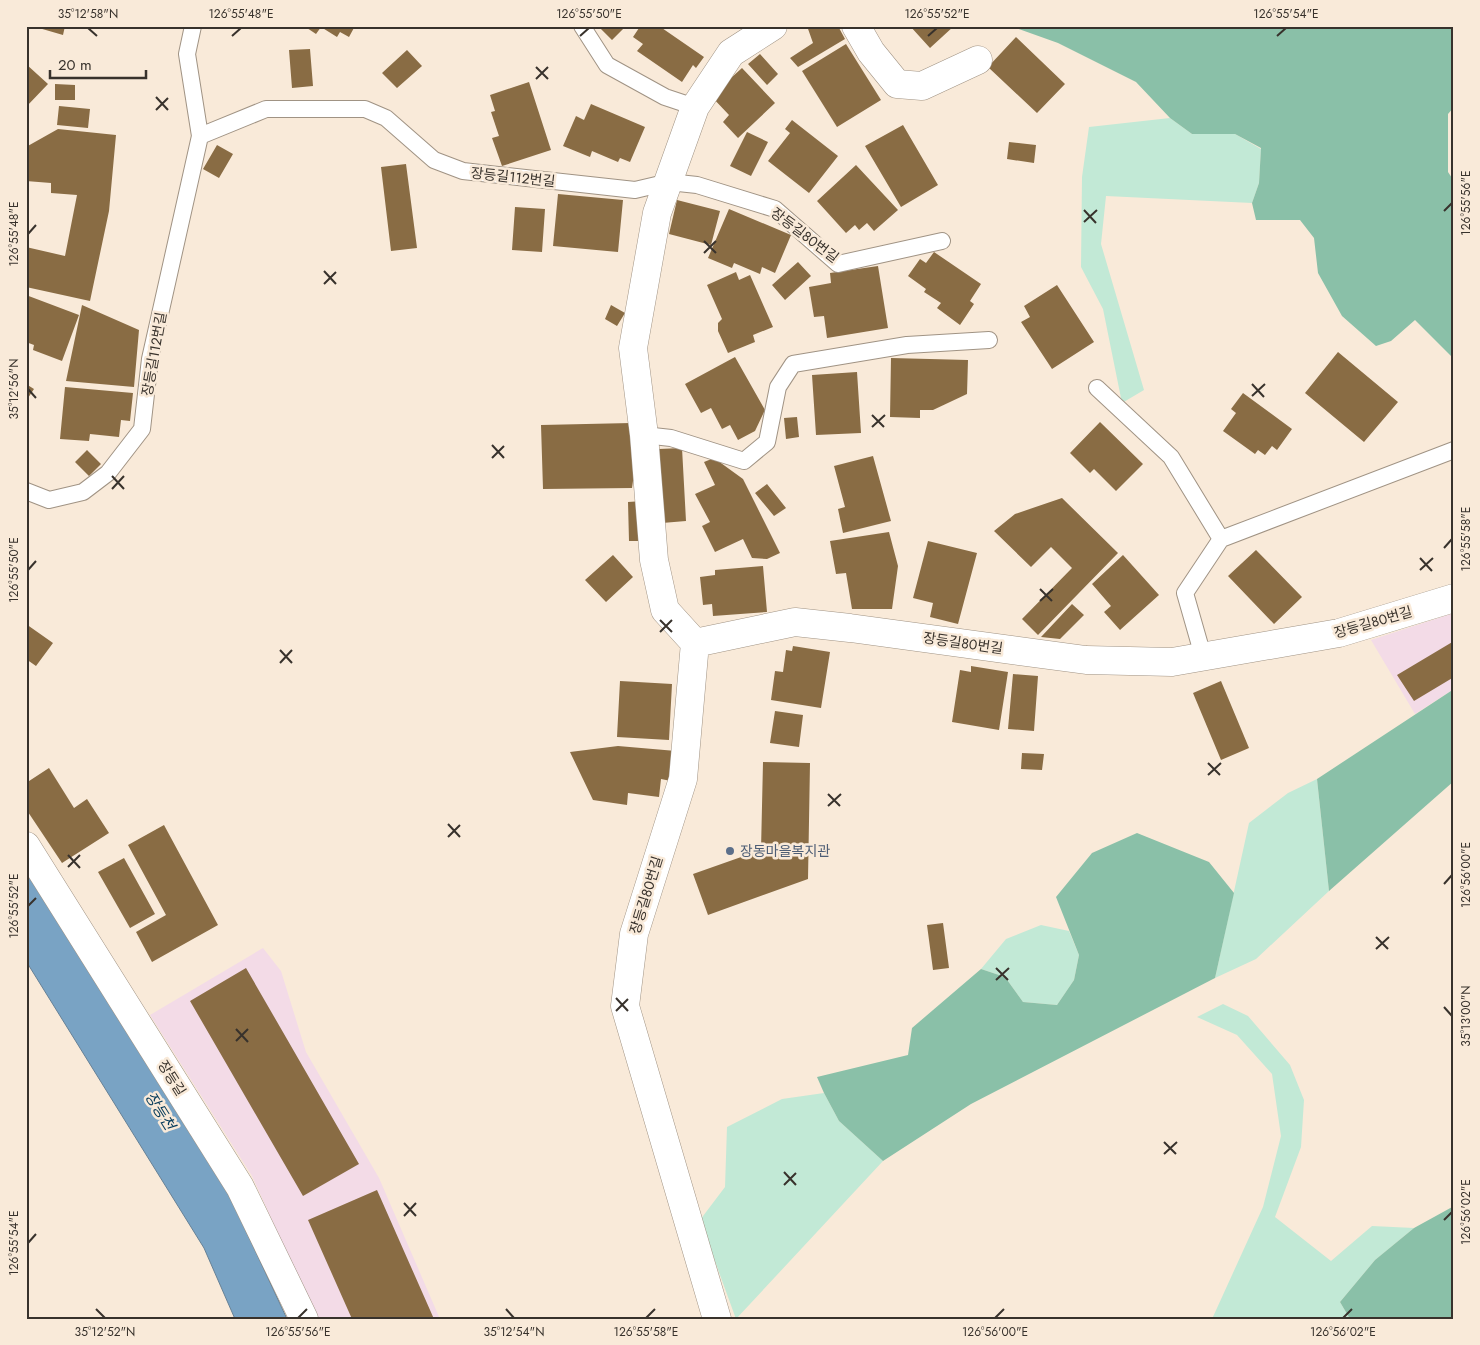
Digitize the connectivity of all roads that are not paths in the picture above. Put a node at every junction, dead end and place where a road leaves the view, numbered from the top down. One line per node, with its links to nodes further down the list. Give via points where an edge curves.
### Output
1 (193, 26): 7 (lane, 장등길112번길, via 187,54)
2 (582, 26): 6 (lane, via 607,65 665,98)
3 (773, 26): 6 (street, via 731,53)
4 (856, 26): 5 (street, via 871,52 897,84 922,86)
5 (978, 60)
6 (695, 107): 8 (street)
7 (200, 136): 8 (lane, 장등길112번길, via 266,109 365,109 386,118 434,160 463,171 635,190); 14 (lane, 장등길112번길, via 150,359 142,429 108,473 83,492 49,500)
8 (669, 182): 9 (lane, 장등길80번길, via 698,185 775,210 838,264); 12 (street, via 657,213 634,348)
9 (942, 241)
10 (989, 340): 12 (lane, via 907,345 793,364 778,387 767,442 744,461 671,438)
11 (1097, 388): 15 (lane, via 1171,457)
12 (644, 435): 17 (street, via 654,560 665,610)
13 (1454, 450): 15 (lane)
14 (26, 491)
15 (1221, 539): 18 (lane, via 1185,593)
16 (1454, 598): 18 (street, 장등길80번길, via 1339,633)
17 (695, 643): 18 (street, 장등길80번길, via 795,622 1086,660 1172,662); 21 (street, 장등길80번길, via 683,779 634,934 625,1006)
18 (1203, 656)
19 (26, 846): 20 (street, 장등길, via 240,1187)
20 (304, 1319)
21 (716, 1319)

